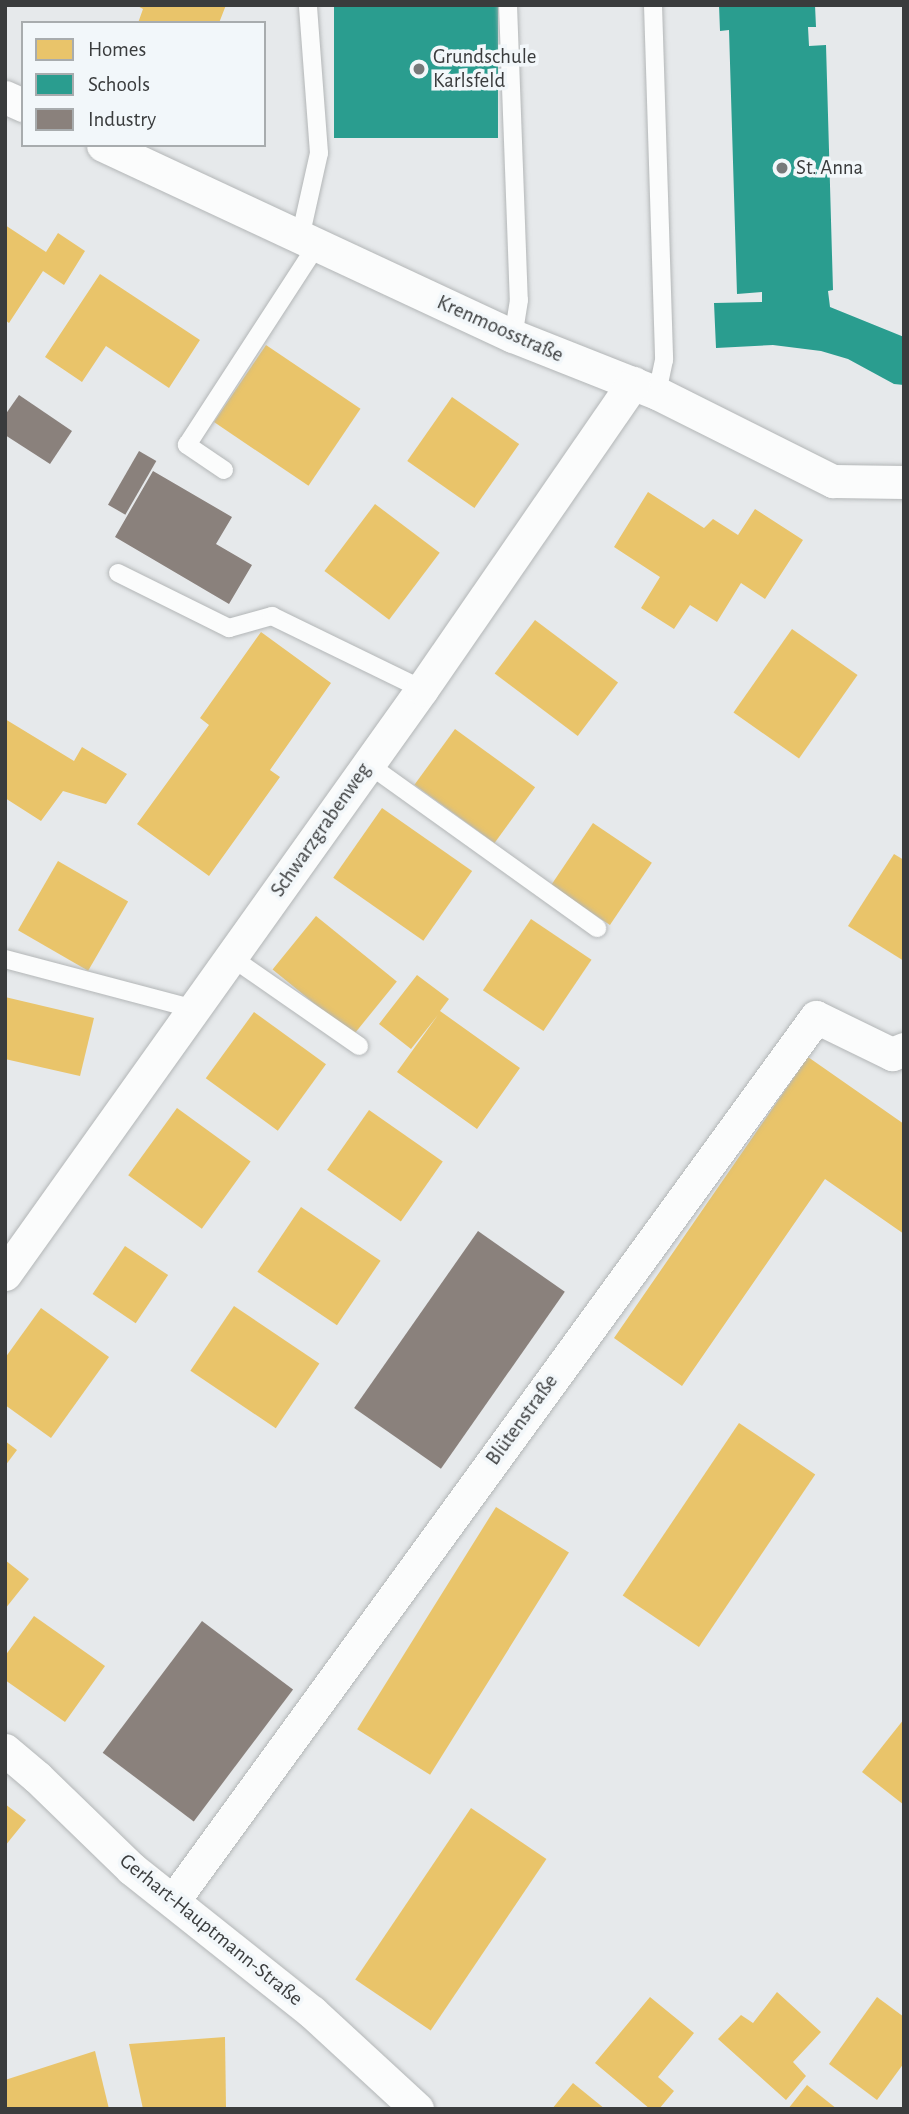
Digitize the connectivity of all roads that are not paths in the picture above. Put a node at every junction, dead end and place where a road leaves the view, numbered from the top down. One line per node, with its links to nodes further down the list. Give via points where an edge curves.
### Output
1 (308, 5): 7 (lane, via 319,153)
2 (508, 5): 8 (lane, via 519,300)
3 (653, 5): 9 (lane, via 664,360)
4 (5, 97): 5 (street)
5 (21, 104)
6 (107, 147): 7 (street, Krenmoosstraße)
7 (308, 242): 8 (street, Krenmoosstraße); 10 (lane, via 187,445)
8 (513, 336): 9 (street, Krenmoosstraße)
9 (645, 388): 11 (street, Krenmoosstraße, via 833,481); 13 (street, Schwarzgrabenweg)
10 (224, 470)
11 (904, 482)
12 (118, 573): 13 (lane, via 229,628 272,616)
13 (422, 689): 14 (street, Schwarzgrabenweg)
14 (368, 764): 15 (lane); 16 (street, Schwarzgrabenweg)
15 (597, 928)
16 (230, 957): 18 (street, Schwarzgrabenweg); 19 (lane)
17 (5, 959): 18 (lane)
18 (194, 1009): 21 (street, Schwarzgrabenweg)
19 (359, 1046)
20 (904, 1049): 23 (street, Blütenstraße, via 892,1054 816,1017)
21 (5, 1273)
22 (5, 1750): 23 (street, Gerhart-Hauptmann-Straße, via 132,1869)
23 (173, 1901): 24 (street, Gerhart-Hauptmann-Straße, via 312,2012)
24 (417, 2109)

